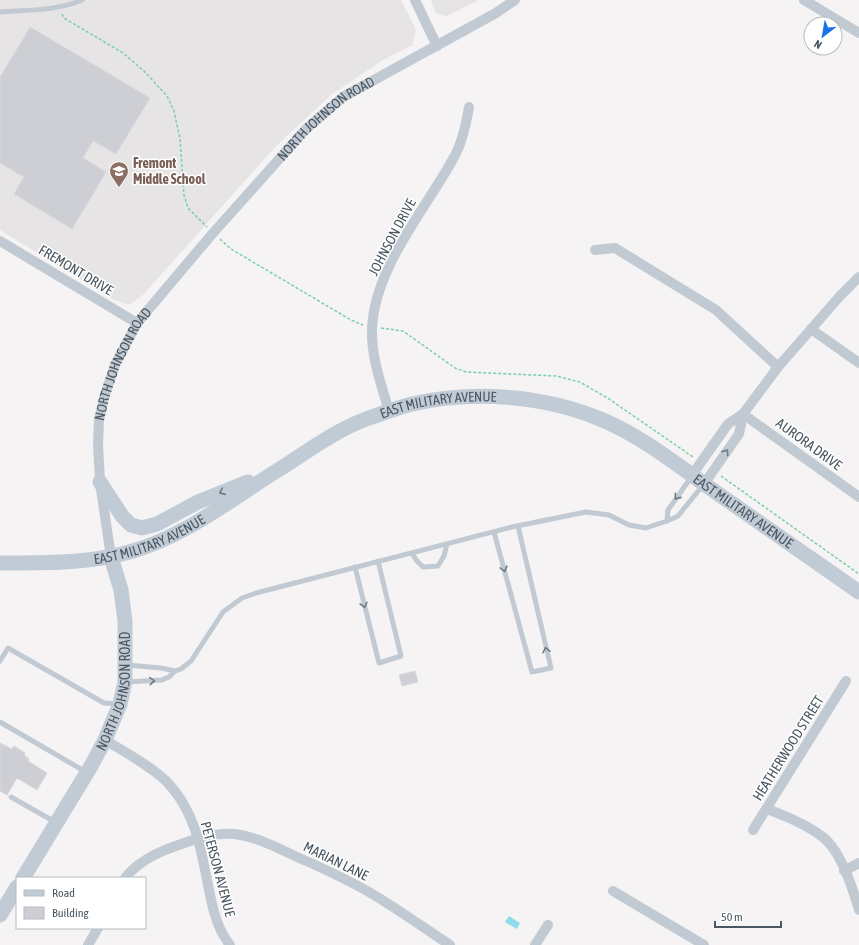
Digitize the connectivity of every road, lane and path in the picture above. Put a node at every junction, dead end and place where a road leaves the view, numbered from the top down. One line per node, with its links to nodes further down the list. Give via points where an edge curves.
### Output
1 (82, 0): 5 (lane)
2 (415, 0): 8 (street)
3 (515, 0): 8 (street, NORTH JOHNSON ROAD)
4 (804, 0): 7 (street)
5 (58, 7): 6 (lane); 10 (path, via 64,18 123,53 144,70 167,96 174,111 180,139 184,195 188,208)
6 (0, 12)
7 (859, 33)
8 (437, 46): 10 (street, NORTH JOHNSON ROAD, via 342,97 306,129)
9 (470, 107): 15 (street, JOHNSON DRIVE, via 466,128 454,158 389,268 378,296)
10 (213, 233): 14 (street, NORTH JOHNSON ROAD); 15 (path, via 231,249 345,316)
11 (0, 241): 14 (street, FREMONT DRIVE)
12 (595, 250): 18 (street, via 615,248 716,310)
13 (859, 277): 16 (street)
14 (137, 323): 25 (street, NORTH JOHNSON ROAD, via 114,364 104,398 98,433)
15 (372, 327): 19 (street, JOHNSON DRIVE, via 376,367); 21 (path, via 403,331 455,368 466,372 556,376 580,382)
16 (811, 329): 17 (street); 18 (street)
17 (859, 362)
18 (778, 367): 20 (street)
19 (389, 411): 23 (main road, EAST MILITARY AVENUE, via 340,432); 24 (main road, EAST MILITARY AVENUE, via 433,400 484,396 508,397 555,405 592,416 622,430)
20 (743, 414): 21 (street, via 728,424); 22 (street, one-way to 20, via 739,434); 26 (street, AURORA DRIVE)
21 (702, 463): 24 (street)
22 (713, 471): 24 (street); 36 (path)
23 (272, 474): 25 (main road, one-way to 25, via 234,487 198,502 161,522 142,528 131,525 122,516); 32 (main road, EAST MILITARY AVENUE, via 180,531 136,550)
24 (698, 480): 27 (lane, via 678,516); 27 (lane, one-way to 27, via 668,510); 37 (main road, EAST MILITARY AVENUE)
25 (100, 482): 32 (street, NORTH JOHNSON ROAD)
26 (859, 497)
27 (667, 521): 28 (lane, via 646,528 629,525 609,515 586,512)
28 (518, 526): 29 (lane); 29 (lane, one-way to 28, via 532,672 551,668)
29 (494, 532): 30 (lane)
30 (447, 544): 31 (lane); 31 (lane, via 438,566 423,567)
31 (412, 553): 33 (lane)
32 (111, 557): 34 (main road, EAST MILITARY AVENUE, via 51,564); 39 (main road, NORTH JOHNSON ROAD, via 121,590 125,621)
33 (378, 561): 35 (lane); 35 (lane, one-way to 33, via 379,662 401,656)
34 (0, 563)
35 (355, 567): 40 (lane, via 242,598 223,612 191,661)
36 (859, 574)
37 (859, 592)
38 (0, 661): 43 (lane, via 8,648 104,703)
39 (125, 665): 40 (lane); 41 (main road, NORTH JOHNSON ROAD)
40 (175, 671): 41 (lane, one-way to 40, via 162,680)
41 (125, 682): 43 (main road, NORTH JOHNSON ROAD)
42 (846, 682): 48 (street, HEATHERWOOD STREET)
43 (120, 704): 45 (main road, NORTH JOHNSON ROAD)
44 (0, 722): 46 (lane)
45 (105, 740): 46 (main road, NORTH JOHNSON ROAD); 51 (street, PETERSON AVENUE, via 167,782 181,799)
46 (87, 772): 49 (main road, NORTH JOHNSON ROAD)
47 (11, 797): 49 (lane)
48 (767, 809): 50 (street, HEATHERWOOD STREET); 53 (street, via 791,818 825,838 836,852)
49 (56, 823): 54 (main road, NORTH JOHNSON ROAD)
50 (753, 830)
51 (198, 838): 55 (street, MARIAN LANE, via 159,852 141,863); 63 (street, PETERSON AVENUE, via 215,916 222,934); 64 (street, MARIAN LANE, via 234,834 276,847 378,897)
52 (859, 863): 53 (street)
53 (844, 871): 58 (street)
54 (24, 877)
55 (126, 877)
56 (16, 889): 59 (main road)
57 (613, 891): 66 (street)
58 (859, 910)
59 (0, 915)
60 (548, 925): 65 (street)
61 (97, 929): 62 (street)
62 (88, 945)
63 (230, 945)
64 (450, 945)
65 (535, 945)
66 (704, 945)

